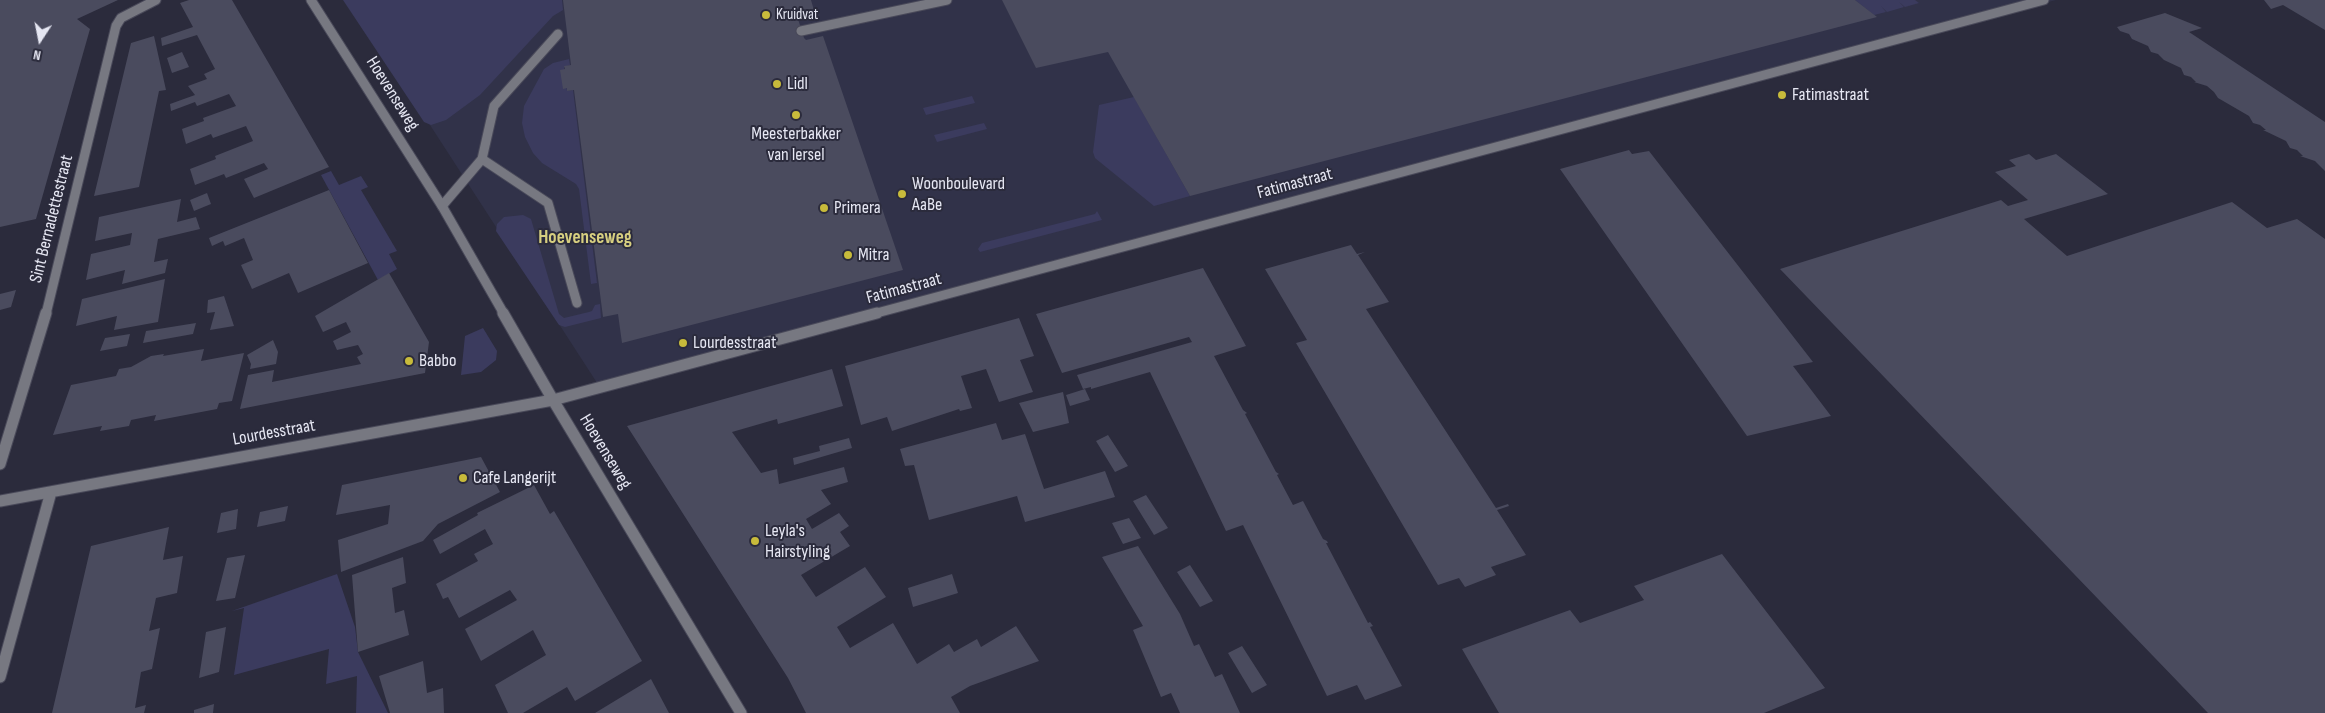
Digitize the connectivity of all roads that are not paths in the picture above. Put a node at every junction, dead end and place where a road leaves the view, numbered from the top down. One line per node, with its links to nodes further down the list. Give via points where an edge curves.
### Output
1 (156, 0): 11 (street, Sint Bernadettestraat, via 127,14 116,26 40,338)
2 (311, 0): 8 (street, Hoevenseweg)
3 (947, 0): 5 (street)
4 (2044, 0): 10 (street, Fatimastraat)
5 (801, 30)
6 (558, 34): 7 (street, via 494,106)
7 (482, 159): 8 (street); 9 (street, via 548,203)
8 (442, 206): 10 (street, Hoevenseweg)
9 (577, 303)
10 (554, 400): 12 (street, Lourdesstraat); 15 (street, Hoevenseweg)
11 (0, 464)
12 (51, 492): 13 (street, Lourdesstraat); 14 (street)
13 (0, 501)
14 (0, 676)
15 (741, 713)

